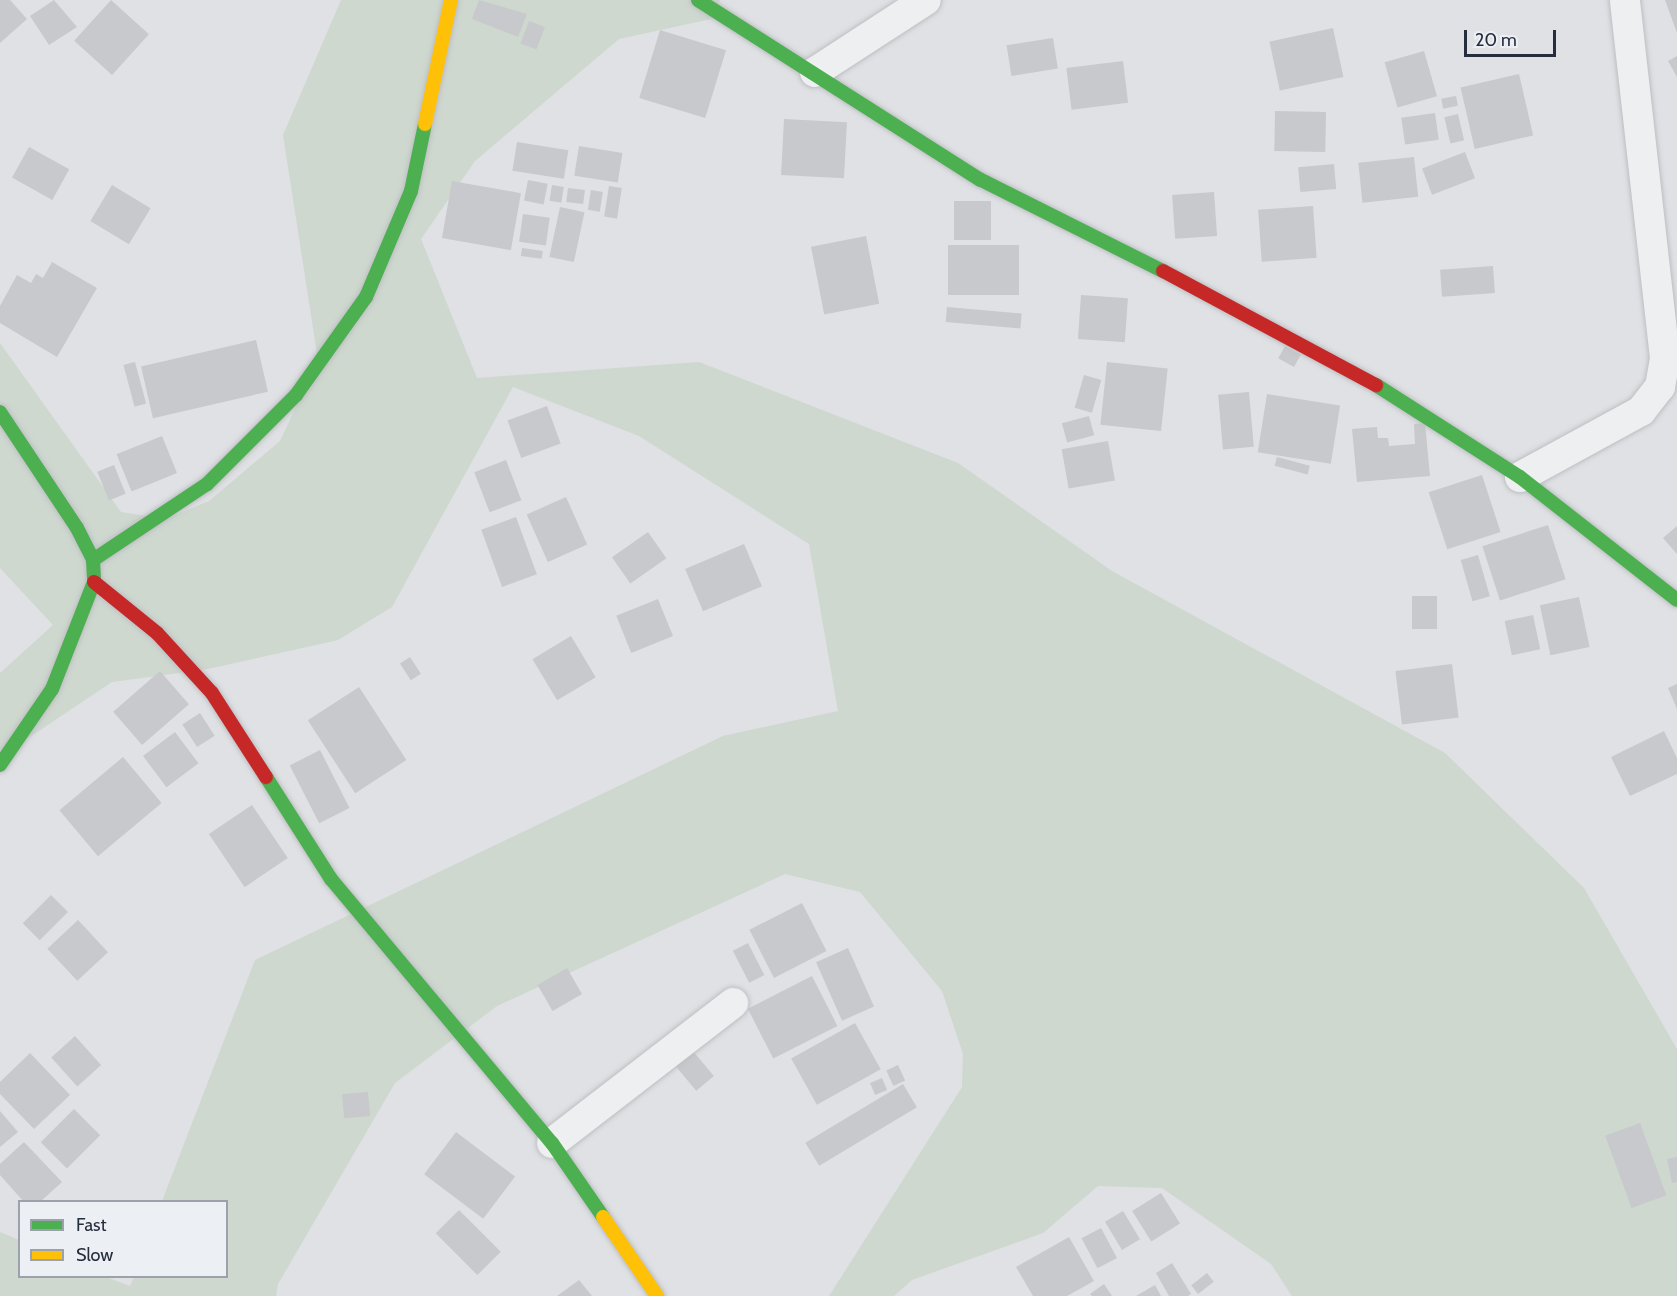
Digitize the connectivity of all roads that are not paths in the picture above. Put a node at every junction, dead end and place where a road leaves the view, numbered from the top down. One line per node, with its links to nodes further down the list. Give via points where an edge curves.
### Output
1 (451, 0): 8 (street, via 411,191 366,297 296,395 207,484)
2 (698, 0): 5 (street)
3 (926, 0): 5 (street)
4 (1625, 0): 7 (street, via 1665,358 1660,387 1641,411)
5 (816, 72): 7 (street, via 981,180 1275,328 1399,398)
6 (0, 412): 8 (street)
7 (1520, 477): 10 (street)
8 (93, 560): 9 (street)
9 (94, 582): 11 (street, via 52,689); 13 (street, via 157,633 212,693 332,879)
10 (1677, 600)
11 (0, 765)
12 (733, 1003): 13 (street)
13 (552, 1143): 14 (street)
14 (657, 1296)

